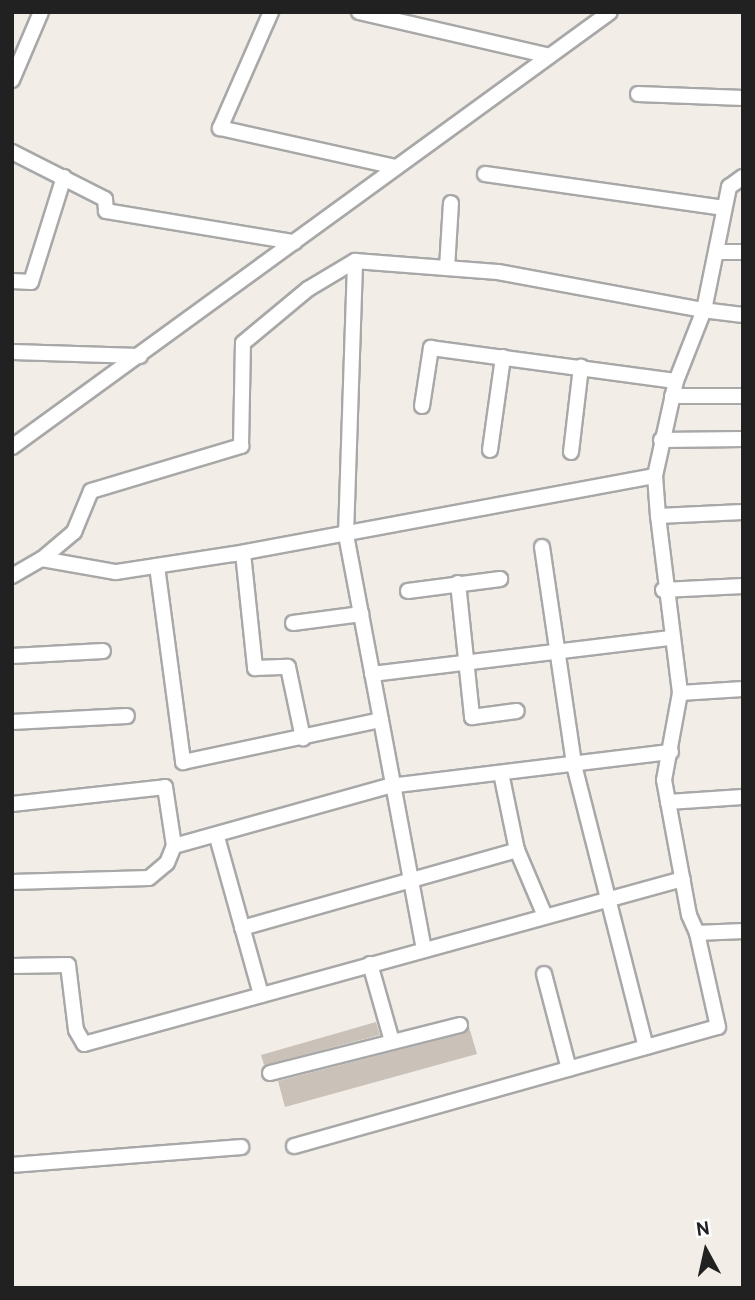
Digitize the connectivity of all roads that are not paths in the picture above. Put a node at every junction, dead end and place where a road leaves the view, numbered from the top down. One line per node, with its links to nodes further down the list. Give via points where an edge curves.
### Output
1 (41, 12): 6 (street)
2 (271, 12): 10 (street, via 220,128)
3 (359, 12): 5 (street)
4 (610, 12): 5 (street)
5 (549, 56): 10 (street)
6 (12, 80)
7 (638, 94): 8 (street)
8 (743, 98)
9 (12, 152): 12 (street)
10 (396, 167): 16 (street)
11 (485, 174): 15 (street)
12 (64, 177): 16 (street, via 105,199 106,211); 21 (street, via 31,282)
13 (743, 177): 15 (street, via 729,187)
14 (451, 203): 20 (street)
15 (723, 208): 17 (street)
16 (294, 242): 25 (street)
17 (716, 252): 18 (street); 22 (street)
18 (743, 252)
19 (355, 261): 20 (street); 41 (street); 44 (street, via 308,289 243,342 241,446 91,491 74,532)
20 (447, 268): 22 (street)
21 (12, 281)
22 (704, 310): 23 (street); 28 (street)
23 (743, 315)
24 (12, 352): 25 (street)
25 (140, 356): 32 (street)
26 (503, 357): 27 (street); 31 (street, via 431,348); 36 (street)
27 (581, 368): 28 (street); 37 (street)
28 (676, 381): 29 (street)
29 (672, 396): 30 (street); 34 (street)
30 (743, 396)
31 (422, 406)
32 (20, 437): 35 (street)
33 (743, 439): 34 (street)
34 (661, 440): 38 (street)
35 (12, 447)
36 (490, 450)
37 (570, 452)
38 (655, 476): 40 (street); 41 (street)
39 (743, 512): 40 (street)
40 (659, 516): 50 (street)
41 (346, 535): 43 (street); 52 (street)
42 (542, 547): 56 (street)
43 (243, 552): 45 (street); 66 (street, via 255,668 288,667)
44 (42, 559): 45 (street, via 116,572); 46 (street)
45 (157, 566): 66 (street, via 183,762)
46 (12, 576)
47 (500, 579): 48 (street)
48 (458, 583): 51 (street); 58 (street)
49 (743, 586): 50 (street)
50 (663, 590): 54 (street)
51 (408, 591)
52 (361, 614): 53 (street); 59 (street)
53 (293, 623)
54 (671, 638): 56 (street); 61 (street)
55 (103, 651): 57 (street)
56 (558, 652): 58 (street); 68 (street)
57 (12, 656)
58 (467, 662): 59 (street); 62 (street, via 472,718)
59 (372, 674): 64 (street)
60 (743, 689): 61 (street)
61 (680, 692): 67 (street)
62 (517, 711)
63 (127, 716): 65 (street)
64 (381, 720): 66 (street); 70 (street)
65 (12, 722)
66 (303, 738)
67 (671, 752): 68 (street); 72 (street, via 664,780)
68 (573, 765): 69 (street); 80 (street)
69 (501, 773): 70 (street); 76 (street)
70 (389, 786): 74 (street); 78 (street)
71 (743, 797): 72 (street)
72 (668, 802): 77 (street)
73 (12, 804): 75 (street, via 165,787)
74 (217, 837): 75 (street); 82 (street)
75 (173, 846): 79 (street, via 167,863 149,878)
76 (517, 850): 78 (street); 81 (street)
77 (682, 879): 80 (street); 84 (street)
78 (409, 880): 82 (street); 85 (street)
79 (12, 882)
80 (608, 899): 81 (street); 92 (street)
81 (545, 916): 85 (street)
82 (243, 928): 89 (street)
83 (743, 931): 84 (street)
84 (697, 933): 92 (street, via 718,1027)
85 (424, 949): 86 (street)
86 (370, 964): 89 (street); 91 (street)
87 (12, 966): 89 (street, via 68,965 76,1030 84,1044)
88 (544, 974): 93 (street)
89 (261, 995)
90 (460, 1024): 91 (street)
91 (392, 1041): 94 (street)
92 (646, 1047): 93 (street)
93 (569, 1069): 95 (street)
94 (270, 1073)
95 (294, 1146)
96 (241, 1147): 97 (street)
97 (12, 1165)

